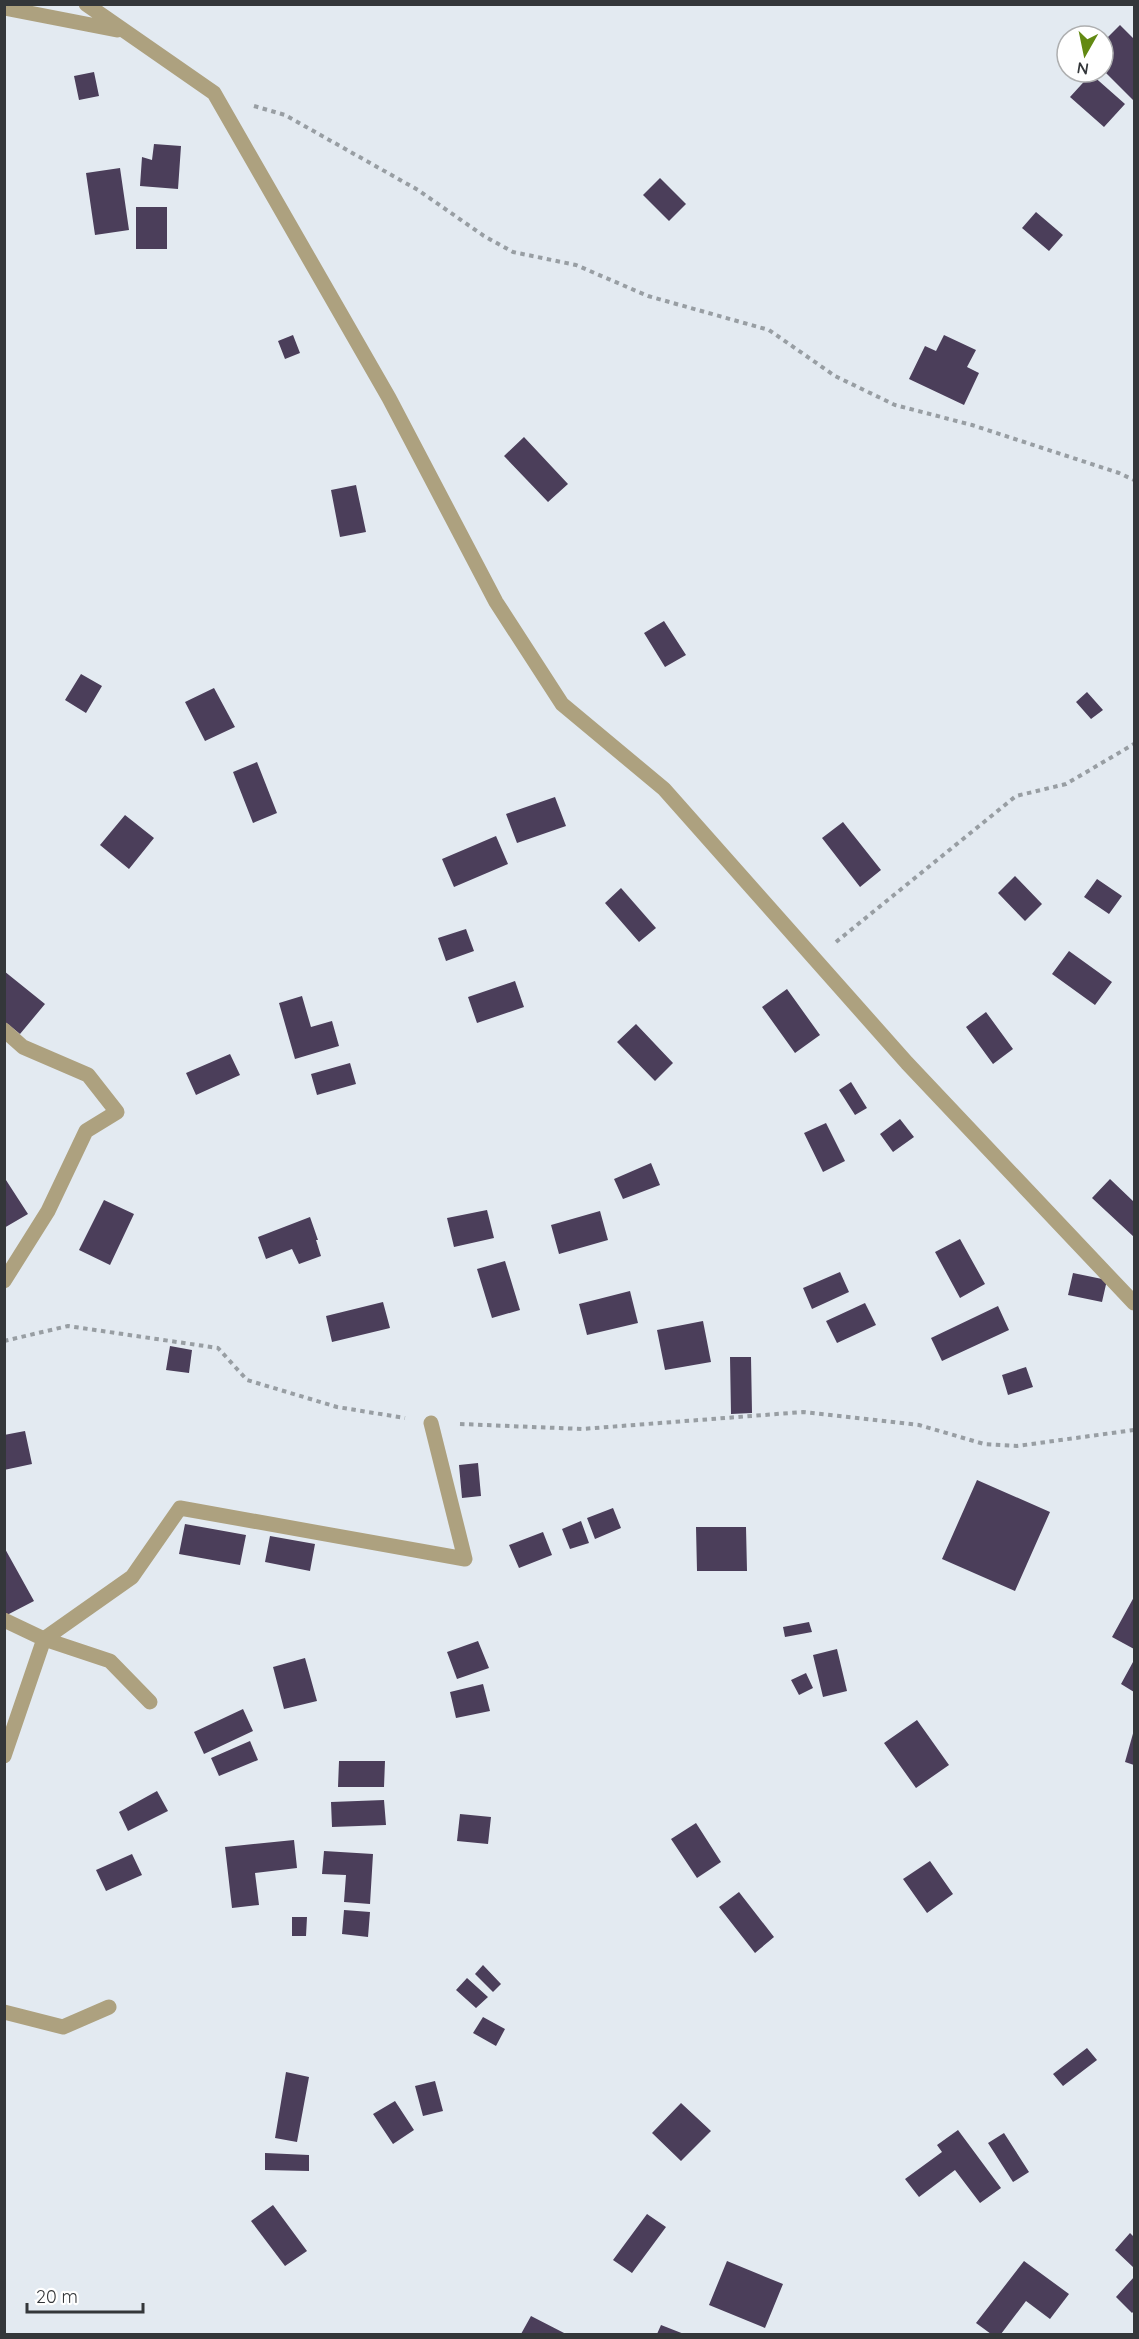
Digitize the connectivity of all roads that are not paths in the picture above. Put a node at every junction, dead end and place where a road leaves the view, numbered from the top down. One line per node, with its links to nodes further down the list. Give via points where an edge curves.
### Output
1 (86, 4): 3 (street)
2 (4, 8): 3 (street)
3 (123, 31): 6 (street, via 214,93 389,398 496,602 562,704 664,789 907,1063)
4 (4, 1030): 5 (street, via 23,1047 88,1075 117,1112 86,1131 48,1211)
5 (4, 1281)
6 (1134, 1303)
7 (430, 1423): 9 (street, via 465,1559 180,1508 132,1577)
8 (4, 1620): 9 (street)
9 (45, 1640): 10 (street, via 110,1661); 11 (street)
10 (150, 1702)
11 (4, 1756)
12 (110, 2007): 13 (street, via 63,2027)
13 (4, 2012)

